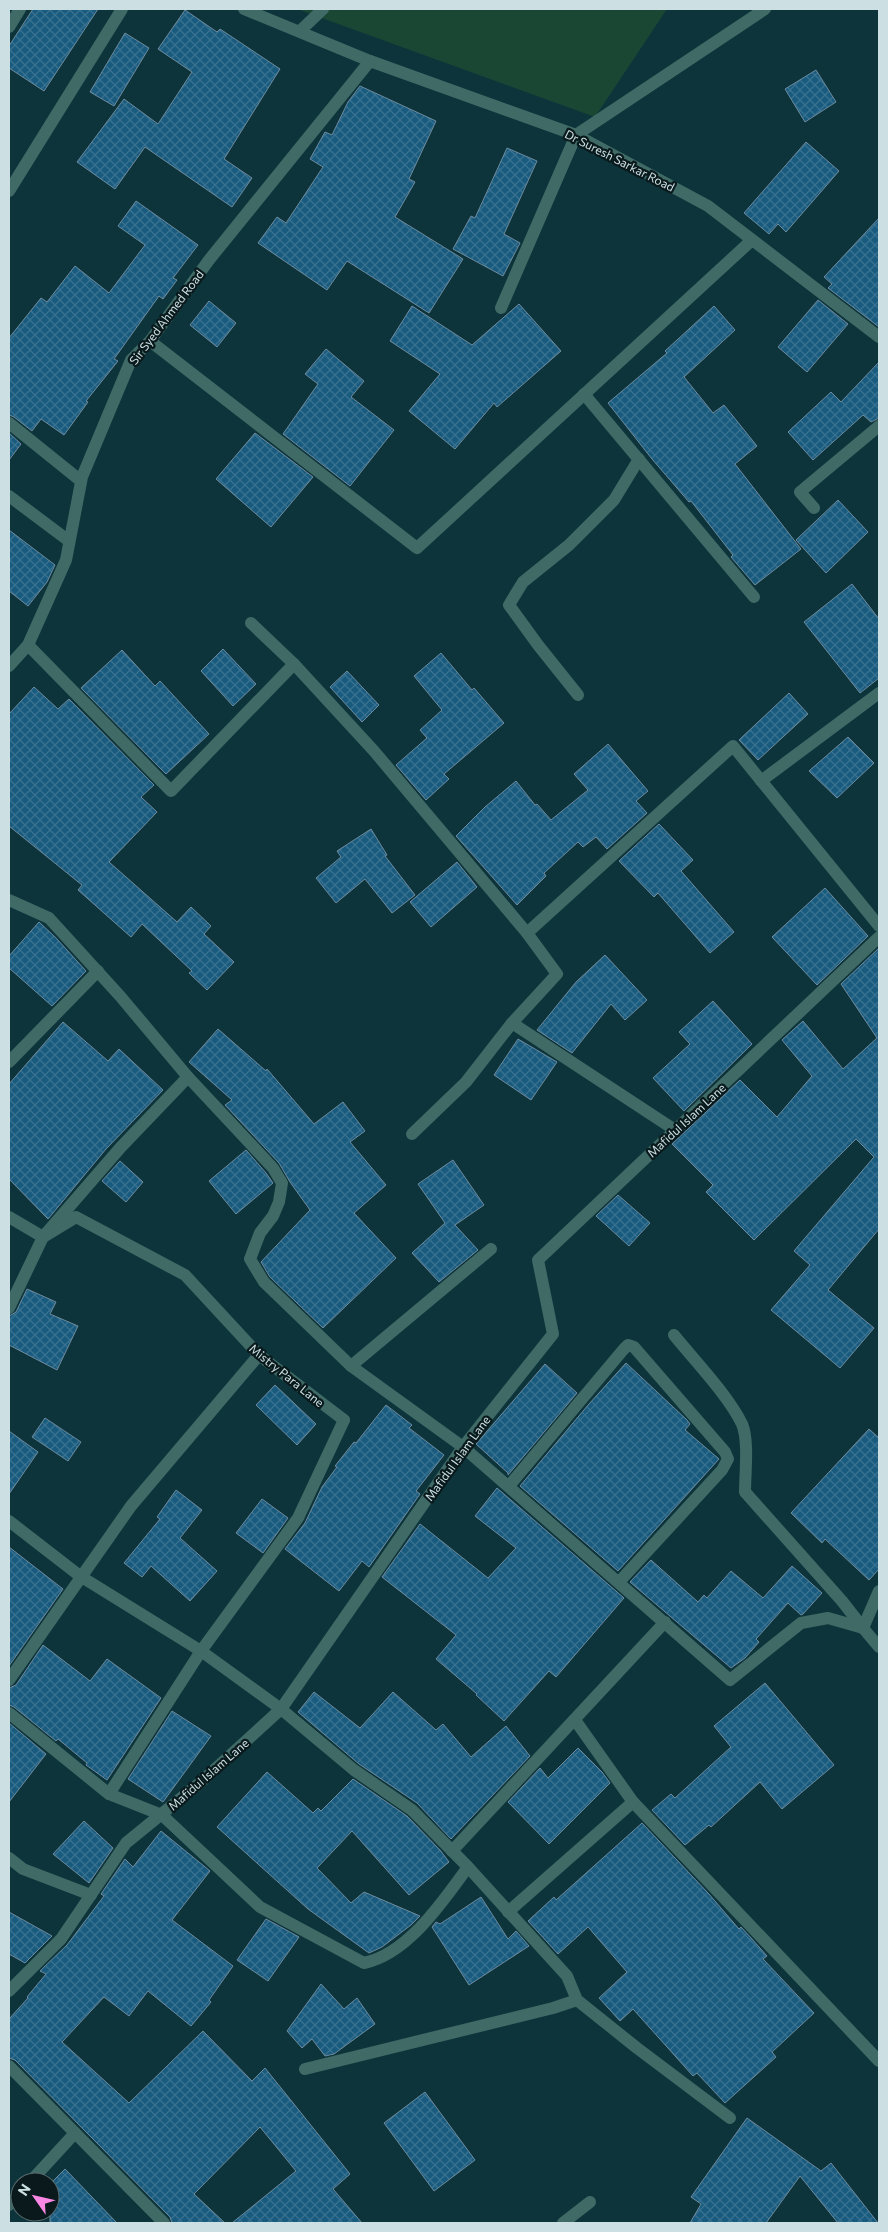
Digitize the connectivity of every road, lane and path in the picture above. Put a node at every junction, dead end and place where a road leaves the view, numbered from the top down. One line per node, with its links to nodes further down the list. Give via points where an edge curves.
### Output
1 (20, 9): 6 (street)
2 (122, 9): 10 (street)
3 (244, 9): 7 (street, Dr Suresh Sarkar Road)
4 (323, 9): 7 (street)
5 (765, 9): 9 (street)
6 (9, 28)
7 (300, 31): 8 (street, Dr Suresh Sarkar Road)
8 (370, 61): 9 (street, Dr Suresh Sarkar Road); 14 (street, Sir Syed Ahmed Road, via 209,260)
9 (576, 135): 11 (street, Dr Suresh Sarkar Road, via 708,206); 12 (street)
10 (9, 191)
11 (752, 240): 13 (street, Dr Suresh Sarkar Road); 15 (street)
12 (500, 308)
13 (879, 337)
14 (150, 341): 15 (street, via 417,548); 19 (street, Sir Syed Ahmed Road, via 131,360)
15 (584, 394): 18 (street)
16 (9, 423): 19 (street)
17 (879, 426): 21 (street, via 800,492)
18 (638, 459): 23 (street); 29 (street, via 614,500 570,545 523,582 509,605)
19 (81, 482): 22 (street, Sir Syed Ahmed Road)
20 (9, 496): 22 (street)
21 (814, 508)
22 (69, 541): 25 (street, Sir Syed Ahmed Road, via 66,560)
23 (754, 597)
24 (251, 623): 26 (street)
25 (28, 645): 26 (street, via 171,791); 27 (street, Sir Syed Ahmed Road)
26 (294, 664): 33 (street, via 374,751)
27 (9, 666)
28 (879, 693): 30 (street)
29 (578, 695)
30 (762, 781): 32 (street); 33 (street, via 733,746)
31 (9, 900): 35 (street, via 49,918)
32 (879, 926)
33 (527, 933): 36 (street, via 557,974)
34 (879, 937): 39 (street, Mafidul Islam Lane)
35 (98, 971): 37 (street); 38 (street)
36 (512, 1023): 39 (street); 40 (street, via 466,1082)
37 (9, 1062)
38 (188, 1077): 42 (street, via 121,1147); 47 (street, via 273,1168 282,1183 279,1202 260,1233 250,1259 264,1282)
39 (676, 1130): 48 (street, Mafidul Islam Lane, via 538,1260 552,1334)
40 (412, 1134)
41 (9, 1217): 42 (street)
42 (43, 1237): 44 (street); 46 (street, Mistry Para Lane, via 76,1217 185,1275)
43 (491, 1248): 47 (street)
44 (9, 1308)
45 (674, 1336): 55 (street, via 724,1397 742,1425 745,1492)
46 (259, 1355): 51 (street, via 131,1506); 57 (street, Mistry Para Lane, via 344,1420 298,1518)
47 (351, 1366): 48 (street)
48 (463, 1447): 49 (street); 59 (street, Mafidul Islam Lane)
49 (509, 1486): 52 (street); 52 (street, via 623,1350 628,1345 634,1347 728,1459 722,1470)
50 (9, 1521): 51 (street)
51 (80, 1576): 57 (street); 58 (street)
52 (619, 1582): 54 (street)
53 (879, 1591): 55 (street)
54 (665, 1622): 55 (street, via 730,1680 801,1623 828,1618); 61 (street)
55 (863, 1628): 56 (street)
56 (879, 1646)
57 (201, 1651): 59 (street); 62 (street, Mistry Para Lane)
58 (9, 1680)
59 (281, 1709): 64 (street, Mafidul Islam Lane); 65 (street, via 354,1770 412,1810)
60 (9, 1713): 62 (street)
61 (575, 1720): 63 (street); 65 (street)
62 (109, 1794): 64 (street)
63 (633, 1802): 69 (street); 72 (street)
64 (162, 1815): 67 (street, via 260,1907 364,1963 378,1960 400,1945 438,1909); 68 (street, Mafidul Islam Lane, via 126,1843)
65 (452, 1851): 67 (street)
66 (9, 1858): 68 (street, via 23,1869)
67 (468, 1867): 69 (street)
68 (91, 1895): 70 (street, Mafidul Islam Lane, via 61,1939)
69 (508, 1912): 71 (street, via 567,1976)
70 (9, 1991)
71 (577, 2000): 74 (street); 75 (street)
72 (879, 2061)
73 (9, 2066): 76 (street)
74 (305, 2068)
75 (730, 2118)
76 (75, 2133): 77 (street); 79 (street)
77 (39, 2172)
78 (590, 2202): 80 (street)
79 (164, 2223)
80 (563, 2223)

